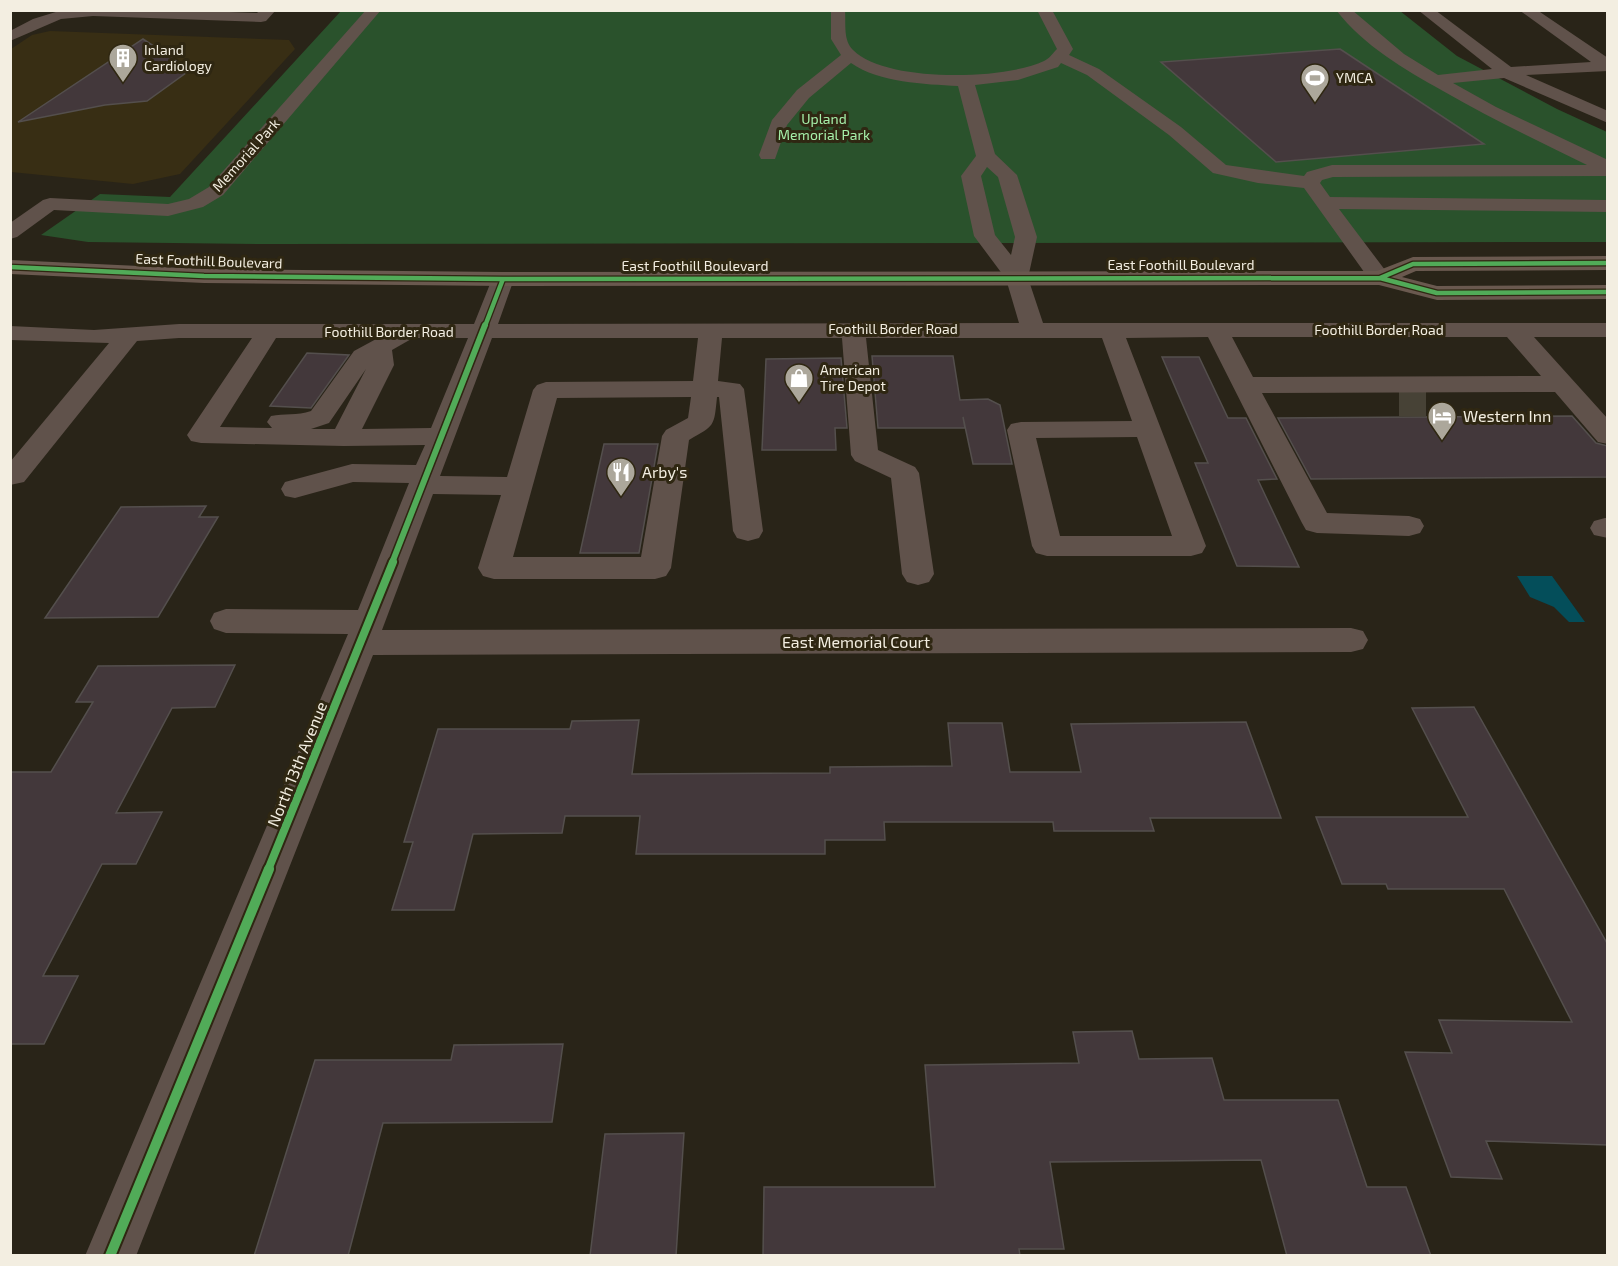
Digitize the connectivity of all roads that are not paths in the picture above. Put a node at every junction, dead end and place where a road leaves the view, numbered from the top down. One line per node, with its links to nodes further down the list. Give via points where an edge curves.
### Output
1 (269, 10): 8 (street, via 261,18 93,12 59,15)
2 (374, 10): 25 (street, Memorial Park, via 216,191 196,203 168,210 50,204)
3 (838, 10): 11 (street, via 840,42)
4 (1044, 10): 9 (street, via 1065,49)
5 (1343, 10): 15 (street, via 1419,72)
6 (1425, 10): 14 (street)
7 (1526, 10): 12 (street)
8 (10, 37)
9 (1059, 56): 16 (street, via 1052,64 1018,75); 22 (street, via 1093,72 1220,169)
10 (1518, 56): 13 (street)
11 (849, 57): 16 (street, via 873,68); 19 (street, via 803,94 778,124)
12 (1607, 66): 13 (street)
13 (1537, 70): 14 (street); 17 (street)
14 (1509, 74): 15 (street); 18 (street)
15 (1435, 80): 21 (street)
16 (965, 81): 20 (street)
17 (1608, 103)
18 (1608, 118)
19 (768, 155)
20 (986, 156): 28 (street, via 1007,175 1026,237); 28 (street, via 971,176 985,236)
21 (1608, 170): 22 (street, via 1332,171 1314,176)
22 (1310, 183): 23 (street)
23 (1324, 202): 24 (street); 29 (street)
24 (1608, 207)
25 (10, 233)
26 (1608, 264): 29 (main road, East Foothill Boulevard, via 1413,264)
27 (10, 267): 30 (main road, East Foothill Boulevard, via 204,276)
28 (1017, 278): 29 (main road, East Foothill Boulevard); 30 (main road, East Foothill Boulevard); 33 (street)
29 (1380, 278): 31 (main road, East Foothill Boulevard, via 1437,293)
30 (503, 279): 41 (street, North 13th Avenue)
31 (1608, 292)
32 (853, 329): 33 (street, Foothill Border Road); 35 (street, Foothill Border Road); 63 (street, via 865,455 905,473)
33 (1033, 329): 34 (street, Foothill Border Road)
34 (1111, 329): 36 (street, Foothill Border Road); 53 (street)
35 (711, 330): 41 (street, Foothill Border Road); 49 (street)
36 (1216, 330): 37 (street, Foothill Border Road); 47 (street)
37 (1514, 330): 38 (street, Foothill Border Road); 46 (street)
38 (1608, 330)
39 (268, 332): 40 (street, Foothill Border Road); 43 (street, Foothill Border Road); 52 (street)
40 (407, 332): 41 (street, Foothill Border Road); 44 (street)
41 (484, 332): 54 (street, North 13th Avenue)
42 (10, 333): 43 (street, Foothill Border Road)
43 (129, 335): 57 (street, via 14,476)
44 (371, 352): 52 (street, via 320,417 303,423); 56 (street, via 381,365)
45 (1464, 384): 46 (street); 48 (street); 51 (street, via 1454,403)
46 (1562, 384): 55 (street)
47 (1245, 385): 48 (street); 61 (street, via 1317,523)
48 (1348, 386): 50 (street, via 1375,403)
49 (705, 389): 59 (street, via 546,390); 59 (street, via 701,422 676,436 655,568 494,568); 62 (street, via 731,389)
50 (1399, 403)
51 (1432, 403)
52 (210, 421): 56 (street, via 201,435)
53 (1146, 429): 53 (street, via 1191,546 1047,546 1021,430)
54 (443, 436): 56 (street); 58 (street, North 13th Avenue)
55 (1608, 436)
56 (344, 438)
57 (10, 476)
58 (425, 479): 59 (street); 60 (street, via 352,473); 65 (street, North 13th Avenue)
59 (518, 486)
60 (295, 489)
61 (1409, 526)
62 (748, 531)
63 (918, 574)
64 (226, 621): 65 (street, East Memorial Court)
65 (365, 633): 66 (street, East Memorial Court); 67 (street, North 13th Avenue)
66 (1351, 640)
67 (110, 1256)

